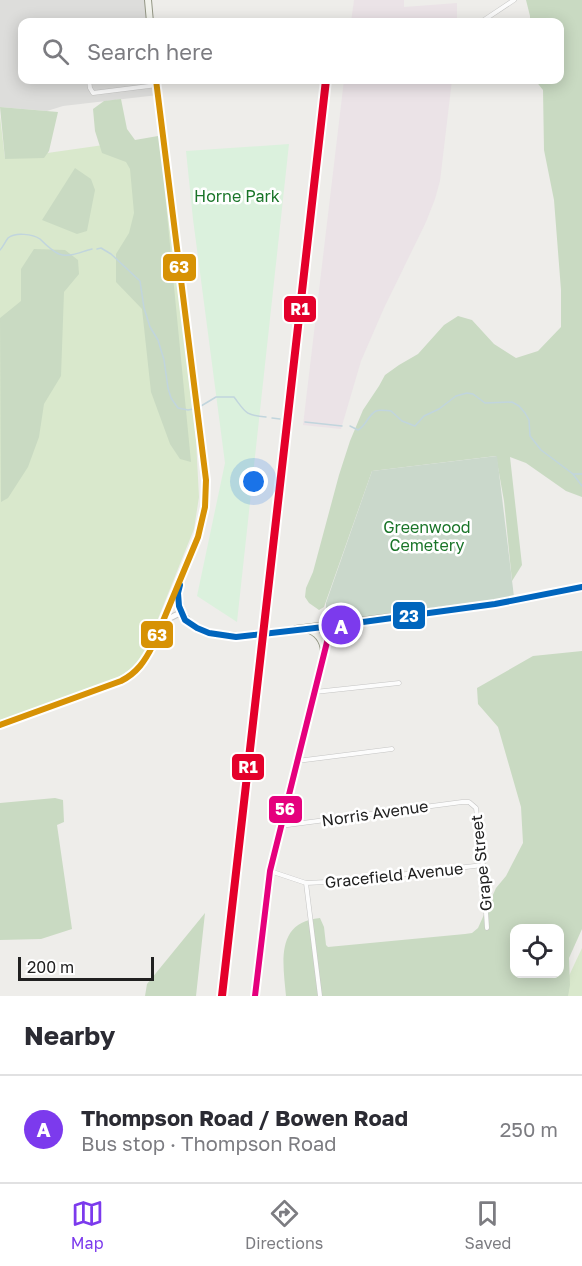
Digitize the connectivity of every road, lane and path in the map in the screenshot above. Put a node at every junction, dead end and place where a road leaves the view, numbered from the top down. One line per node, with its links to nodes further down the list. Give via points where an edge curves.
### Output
1 (148, 0): 3 (main road)
2 (514, 0): 4 (street)
3 (150, 18)
4 (487, 18)
5 (90, 84): 6 (street, via 93,93)
6 (145, 84)
7 (156, 84): 8 (main road, via 206,480 203,519)
8 (182, 577): 10 (main road, via 178,593); 11 (main road)
9 (582, 587): 12 (main road, via 510,602)
10 (181, 613): 11 (street); 13 (main road, via 192,625 209,633)
11 (161, 626): 17 (street, via 146,659 121,681)
12 (331, 626): 14 (main road); 14 (main road, via 297,629 320,637)
13 (256, 635)
14 (323, 661): 16 (main road)
15 (399, 683): 16 (street)
16 (315, 692): 19 (main road)
17 (0, 725)
18 (392, 749): 19 (street)
19 (296, 761): 21 (main road)
20 (469, 802): 21 (street, Norris Avenue); 22 (street, Grape Street, via 476,808)
21 (280, 826): 23 (main road)
22 (483, 866): 24 (street, Gracefield Avenue); 25 (street, Grape Street)
23 (270, 871): 24 (street, Gracefield Avenue); 26 (main road)
24 (306, 883): 27 (street)
25 (487, 928)
26 (255, 996)
27 (320, 996)

